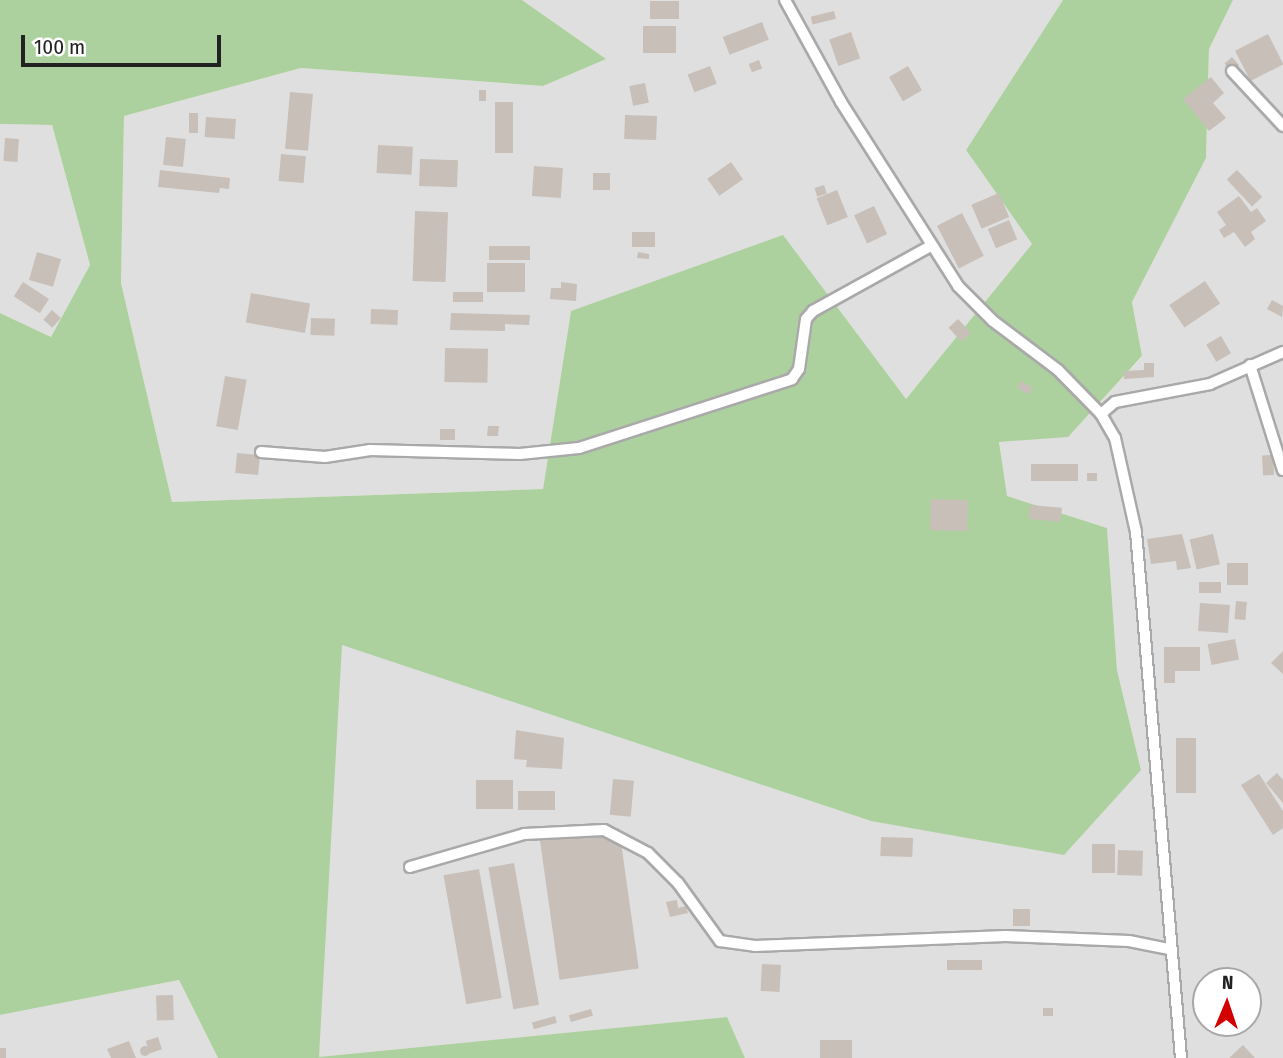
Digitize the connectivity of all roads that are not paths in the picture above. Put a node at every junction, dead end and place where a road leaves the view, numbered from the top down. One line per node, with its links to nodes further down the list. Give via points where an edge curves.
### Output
1 (785, 0): 4 (street)
2 (1232, 71): 3 (street)
3 (1283, 126)
4 (929, 247): 7 (street, via 958,286 993,321 1058,370); 8 (street, via 813,311 806,319 799,369 792,379 579,448 520,454 370,450 325,457)
5 (1283, 352): 6 (street)
6 (1250, 365): 7 (street, via 1210,384 1115,402); 9 (street)
7 (1101, 414): 11 (street, via 1123,463 1136,531)
8 (261, 452)
9 (1283, 470)
10 (410, 867): 11 (street, via 524,834 604,830 648,853 678,883 720,941 755,946 1006,936 1129,941)
11 (1169, 949): 12 (street)
12 (1181, 1058)

